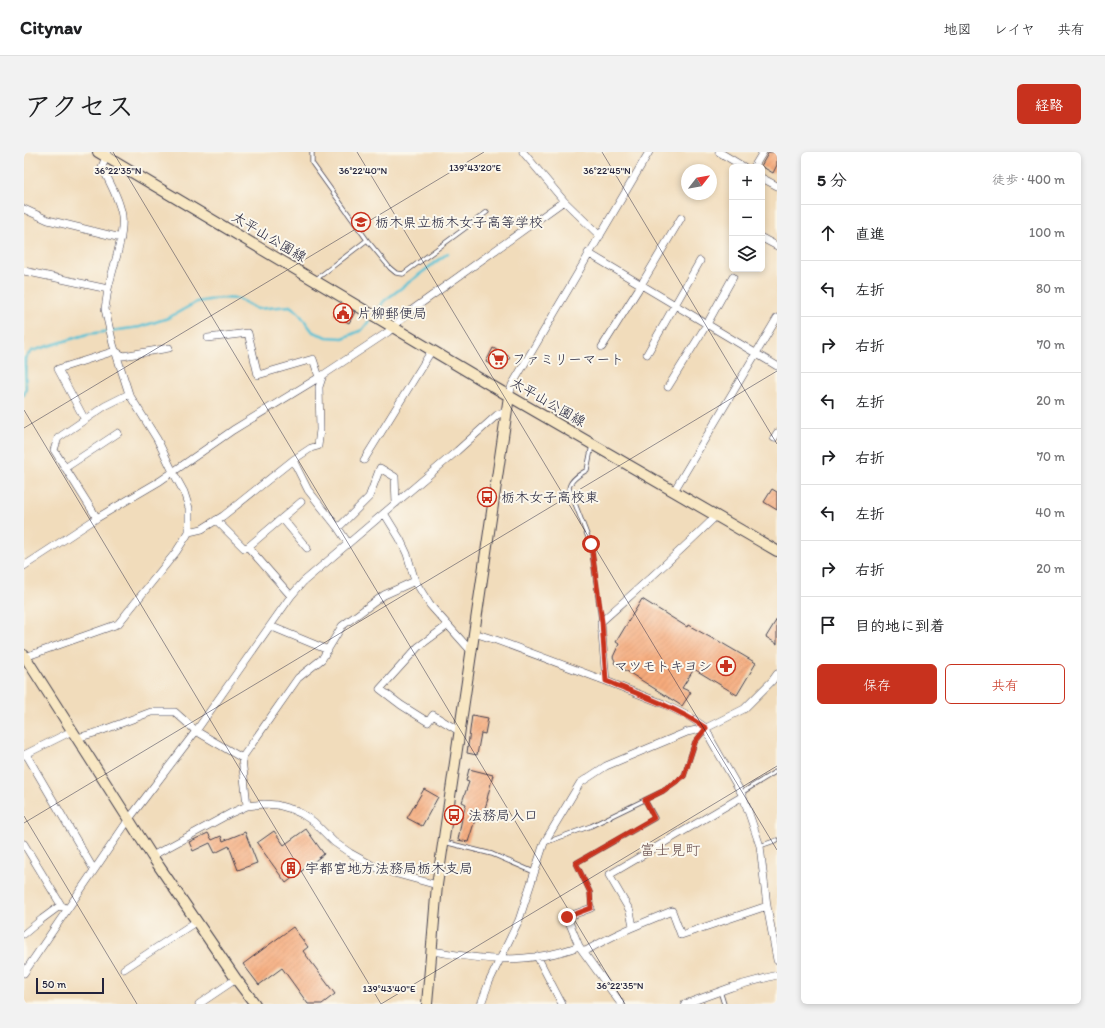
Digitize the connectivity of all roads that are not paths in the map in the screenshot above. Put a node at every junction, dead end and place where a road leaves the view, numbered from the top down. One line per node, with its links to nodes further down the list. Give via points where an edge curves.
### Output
1 (312, 152): 17 (lane, via 312,163)
2 (523, 152): 11 (street)
3 (649, 152): 15 (street)
4 (720, 152): 7 (street)
5 (763, 152): 8 (street)
6 (104, 153): 16 (street, via 102,167 122,215); 24 (street, 太平山公園線)
7 (739, 164)
8 (756, 164)
9 (765, 180): 10 (street)
10 (777, 186)
11 (564, 200): 15 (street); 30 (street, via 409,312)
12 (24, 209): 16 (street, via 48,220)
13 (487, 212): 17 (lane, via 403,274 396,273 390,268)
14 (681, 218): 25 (street)
15 (600, 236): 20 (street)
16 (121, 238): 26 (street)
17 (367, 240): 24 (lane)
18 (765, 240): 19 (street)
19 (777, 246)
20 (588, 253): 25 (street); 42 (street, via 512,385)
21 (700, 261): 27 (street)
22 (24, 271): 26 (street)
23 (733, 277): 29 (street)
24 (314, 280): 30 (street, 太平山公園線)
25 (642, 285): 27 (street); 32 (street)
26 (108, 289): 35 (street, via 105,309)
27 (675, 305): 29 (street); 37 (street)
28 (777, 318): 36 (street)
29 (707, 324): 36 (street); 40 (street)
30 (394, 327): 34 (street, 太平山公園線); 39 (street)
31 (208, 338): 39 (street, via 248,333 258,375 313,359)
32 (602, 347)
33 (169, 348): 35 (street, via 123,356)
34 (432, 350): 42 (street, 太平山公園線); 48 (street)
35 (115, 351): 41 (street); 44 (street, via 58,369)
36 (756, 353): 38 (street); 51 (street)
37 (647, 354)
38 (777, 366)
39 (321, 376): 47 (street, via 318,446); 50 (street, via 233,430)
40 (668, 387)
41 (129, 394): 44 (street); 50 (street, via 158,439)
42 (509, 396): 43 (street); 46 (street, 太平山公園線)
43 (508, 410): 53 (street, via 497,415); 71 (street)
44 (85, 420): 49 (street, via 58,438 54,450)
45 (118, 433): 49 (street)
46 (592, 444): 51 (street, 太平山公園線); 68 (lane, via 587,470 569,484 569,488 591,544)
47 (293, 460): 58 (street); 59 (street, via 308,490)
48 (364, 460)
49 (65, 468): 56 (street)
50 (173, 472): 56 (street); 60 (street, via 189,508)
51 (674, 491): 55 (street, 太平山公園線)
52 (301, 502): 57 (street)
53 (396, 503): 54 (street); 59 (street, via 395,477 380,468 369,497)
54 (384, 513): 61 (street); 66 (street, via 402,544)
55 (716, 516): 64 (street, 太平山公園線); 68 (street)
56 (97, 518): 65 (street)
57 (282, 518): 62 (street); 63 (street)
58 (216, 520): 60 (street, via 202,530); 62 (street, via 244,548)
59 (338, 528): 61 (street)
60 (190, 532): 74 (street, via 118,624)
61 (348, 543): 67 (street, via 303,582)
62 (248, 546): 67 (street)
63 (307, 548)
64 (777, 552)
65 (24, 566)
66 (415, 581): 69 (street, via 430,605); 72 (street, via 384,595 342,626)
67 (291, 596): 70 (street)
68 (602, 622): 76 (street)
69 (448, 625): 73 (street); 79 (street, via 418,646 380,688 428,722 433,715)
70 (270, 626): 72 (street); 78 (street)
71 (474, 633): 73 (street); 76 (street)
72 (328, 650): 82 (street, via 322,659 298,678)
73 (471, 651): 79 (street)
74 (24, 656): 80 (street)
75 (777, 674): 77 (street, via 744,709)
76 (606, 681): 77 (street, via 664,704)
77 (706, 728): 84 (street); 85 (lane, via 695,742 684,776); 90 (street, via 687,732 606,766 580,783)
78 (196, 731): 80 (street, via 175,712 151,712 98,732); 82 (street); 87 (street)
79 (459, 731): 89 (street)
80 (74, 735): 81 (street); 87 (street)
81 (25, 755): 94 (street)
82 (242, 758): 86 (street)
83 (775, 772): 84 (lane)
84 (742, 794): 92 (street); 101 (street, via 609,875 630,911)
85 (645, 800): 90 (lane, via 591,826); 99 (lane, via 654,818 576,863 590,892)
86 (247, 806): 93 (street); 96 (street, via 264,804 291,809 314,822 334,842 350,853 379,869)
87 (128, 819): 93 (street); 94 (street)
88 (777, 840): 92 (lane)
89 (443, 842): 95 (lane, via 492,854); 96 (street)
90 (544, 843): 95 (street)
91 (24, 844): 98 (street)
92 (760, 846): 97 (street)
93 (152, 856): 100 (street)
94 (94, 870): 98 (street)
95 (534, 872): 106 (street, via 519,920)
96 (436, 885): 104 (street)
97 (767, 906): 101 (street, via 681,936 672,911); 107 (street)
98 (64, 907): 102 (street); 109 (street)
99 (591, 908): 103 (street, via 567,917)
100 (197, 921): 108 (street); 111 (street)
101 (633, 926): 103 (street)
102 (24, 934)
103 (582, 949): 105 (street); 118 (street)
104 (431, 951): 106 (street); 115 (street)
105 (536, 956): 106 (street); 117 (street)
106 (499, 959): 116 (street)
107 (777, 960)
108 (124, 969)
109 (24, 973)
110 (777, 975): 112 (street)
111 (236, 979): 113 (street); 114 (street)
112 (720, 991): 119 (street); 120 (lane)
113 (199, 1004)
114 (255, 1004)
115 (427, 1004)
116 (481, 1004)
117 (562, 1004)
118 (621, 1004)
119 (685, 1004)
120 (724, 1004)

